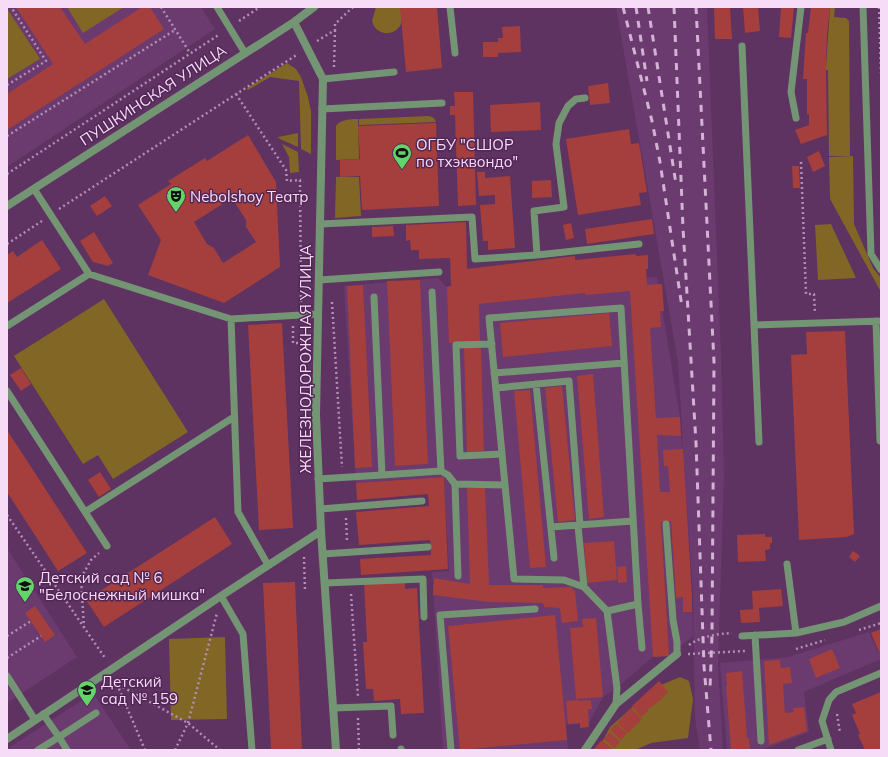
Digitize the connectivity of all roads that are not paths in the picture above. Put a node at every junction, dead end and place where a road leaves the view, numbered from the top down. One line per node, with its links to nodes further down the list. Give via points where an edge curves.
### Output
1 (217, 7): 9 (lane)
2 (314, 7): 6 (street, ПУШКИНСКАЯ УЛИЦА)
3 (450, 7): 8 (lane)
4 (800, 7): 15 (lane, via 791,92)
5 (863, 7): 21 (lane, via 871,254)
6 (294, 22): 9 (street, ПУШКИНСКАЯ УЛИЦА); 11 (street, ЖЕЛЕЗНОДОРОЖНАЯ УЛИЦА)
7 (742, 46): 30 (lane)
8 (455, 53)
9 (245, 54): 16 (street, ПУШКИНСКАЯ УЛИЦА)
10 (394, 72): 11 (lane)
11 (323, 79): 14 (street, ЖЕЛЕЗНОДОРОЖНАЯ УЛИЦА)
12 (585, 98): 20 (lane, via 576,100 568,106 560,123 556,144 564,207 534,211)
13 (442, 103): 14 (lane)
14 (322, 109): 18 (street, ЖЕЛЕЗНОДОРОЖНАЯ УЛИЦА)
15 (796, 118)
16 (34, 188): 17 (street, ПУШКИНСКАЯ УЛИЦА); 23 (lane)
17 (7, 206)
18 (320, 224): 20 (lane, via 472,217 475,259); 24 (street, ЖЕЛЕЗНОДОРОЖНАЯ УЛИЦА)
19 (640, 244): 20 (lane)
20 (537, 255)
21 (881, 270)
22 (439, 272): 24 (lane)
23 (89, 274): 28 (lane); 31 (lane)
24 (319, 280): 27 (street, ЖЕЛЕЗНОДОРОЖНАЯ УЛИЦА)
25 (432, 292): 42 (lane)
26 (374, 297): 43 (lane)
27 (318, 314): 28 (lane); 44 (street, ЖЕЛЕЗНОДОРОЖНАЯ УЛИЦА)
28 (231, 319): 38 (lane)
29 (879, 321): 30 (lane); 39 (lane)
30 (754, 325): 40 (lane)
31 (7, 326)
32 (492, 344): 33 (lane, via 489,318 621,308); 34 (lane); 41 (lane, via 456,345 460,456)
33 (624, 363): 34 (lane); 50 (lane)
34 (494, 372): 36 (lane)
35 (536, 384): 36 (lane); 52 (lane, via 570,381); 53 (lane)
36 (496, 388): 41 (lane)
37 (7, 391): 49 (lane)
38 (234, 417): 49 (lane); 60 (lane, via 238,512)
39 (880, 441)
40 (759, 442)
41 (502, 454): 46 (lane)
42 (441, 471): 43 (lane); 45 (lane)
43 (382, 475): 44 (lane)
44 (318, 479): 48 (street, ЖЕЛЕЗНОДОРОЖНАЯ УЛИЦА)
45 (455, 484): 46 (lane); 61 (lane)
46 (505, 485): 63 (lane, via 514,579 564,580)
47 (422, 501): 48 (lane)
48 (320, 509): 54 (street, ЖЕЛЕЗНОДОРОЖНАЯ УЛИЦА)
49 (85, 512): 55 (lane)
50 (634, 522): 52 (lane); 65 (lane)
51 (666, 524): 74 (lane)
52 (579, 526): 53 (lane); 63 (lane)
53 (551, 528): 58 (lane)
54 (322, 531): 57 (street, ЖЕЛЕЗНОДОРОЖНАЯ УЛИЦА); 60 (street)
55 (106, 546)
56 (428, 547): 57 (lane)
57 (323, 554): 62 (street, ЖЕЛЕЗНОДОРОЖНАЯ УЛИЦА)
58 (554, 558)
59 (787, 564): 70 (lane)
60 (268, 565): 64 (street)
61 (458, 576)
62 (325, 583): 69 (lane, via 423,579); 78 (street, ЖЕЛЕЗНОДОРОЖНАЯ УЛИЦА)
63 (584, 587): 68 (lane)
64 (221, 596): 80 (street); 89 (lane, via 243,634)
65 (638, 604): 68 (lane); 73 (lane)
66 (881, 606): 70 (lane, via 844,622)
67 (535, 609): 91 (lane, via 440,615)
68 (607, 611): 77 (lane, via 617,688)
69 (424, 617)
70 (796, 633): 71 (lane)
71 (755, 635): 72 (lane); 86 (lane)
72 (742, 636)
73 (642, 648)
74 (677, 654): 77 (street)
75 (881, 673): 85 (lane, via 836,692 829,700 822,721)
76 (7, 676): 81 (lane)
77 (616, 704): 92 (street)
78 (333, 708): 82 (lane, via 391,706); 90 (street, ЖЕЛЕЗНОДОРОЖНАЯ УЛИЦА)
79 (96, 713): 83 (lane)
80 (43, 714): 81 (street); 83 (lane)
81 (35, 720): 84 (street)
82 (393, 735)
83 (58, 736): 87 (lane); 88 (lane)
84 (7, 738)
85 (828, 739): 93 (lane); 94 (lane)
86 (761, 741)
87 (38, 750)
88 (67, 750)
89 (252, 750)
90 (336, 750)
91 (451, 750)
92 (586, 750)
93 (798, 750)
94 (831, 750)

